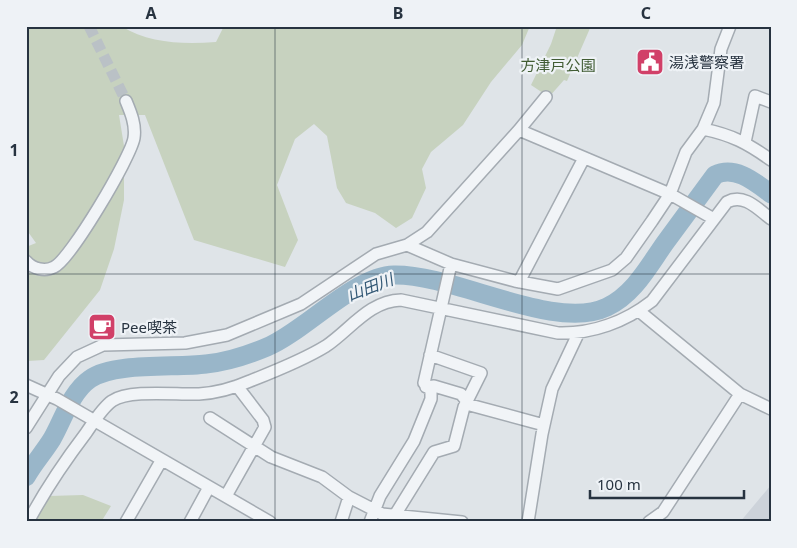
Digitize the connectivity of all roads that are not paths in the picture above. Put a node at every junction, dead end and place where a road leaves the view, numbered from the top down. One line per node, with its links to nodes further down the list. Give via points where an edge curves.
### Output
1 (730, 26): 5 (street, via 721,49 712,110)
2 (546, 97): 6 (street)
3 (126, 101): 14 (street, via 134,126 131,148 77,241 53,268 35,268)
4 (771, 102): 7 (street, via 755,96)
5 (703, 129): 7 (street, via 725,133); 10 (street, via 686,152)
6 (519, 130): 8 (street); 13 (street, via 427,232)
7 (745, 142): 9 (street)
8 (584, 158): 10 (street); 16 (street)
9 (771, 160)
10 (673, 196): 11 (street); 16 (street, via 626,258 612,270 558,289)
11 (710, 216): 12 (street, via 738,199 745,200); 18 (street, via 697,245 652,301)
12 (771, 219)
13 (407, 245): 15 (street); 25 (street, via 376,254 302,304 227,336 185,343 103,345 77,357 59,376)
14 (26, 261)
15 (450, 266): 16 (street); 17 (street)
16 (519, 282)
17 (440, 307): 19 (street, via 558,333); 20 (street); 22 (street, via 401,300 377,304 324,347)
18 (639, 311): 19 (street); 24 (street)
19 (578, 334): 31 (street, via 552,389)
20 (430, 354): 23 (street); 26 (street, via 481,373)
21 (26, 385): 25 (street)
22 (237, 386): 29 (street, via 201,394 131,395 113,400); 33 (street, via 265,424)
23 (426, 387): 26 (street, via 434,386 461,394); 32 (street, via 432,396)
24 (740, 394): 27 (street); 49 (street, via 662,512)
25 (52, 397): 29 (street); 30 (street)
26 (467, 402): 31 (street); 34 (street, via 454,446)
27 (771, 409)
28 (210, 418): 33 (street)
29 (90, 420): 35 (street); 41 (street)
30 (28, 422)
31 (544, 425): 48 (street)
32 (414, 442): 34 (street); 39 (street)
33 (254, 448): 37 (street); 38 (street, via 270,458 322,477)
34 (434, 452): 40 (street)
35 (161, 461): 36 (street); 42 (street)
36 (209, 487): 37 (street); 43 (street)
37 (226, 496): 44 (street)
38 (349, 497): 39 (street); 45 (street)
39 (373, 510): 40 (street); 46 (street)
40 (395, 515): 47 (street)
41 (28, 522)
42 (126, 522)
43 (190, 522)
44 (270, 522)
45 (340, 522)
46 (370, 522)
47 (462, 522)
48 (528, 522)
49 (649, 522)

